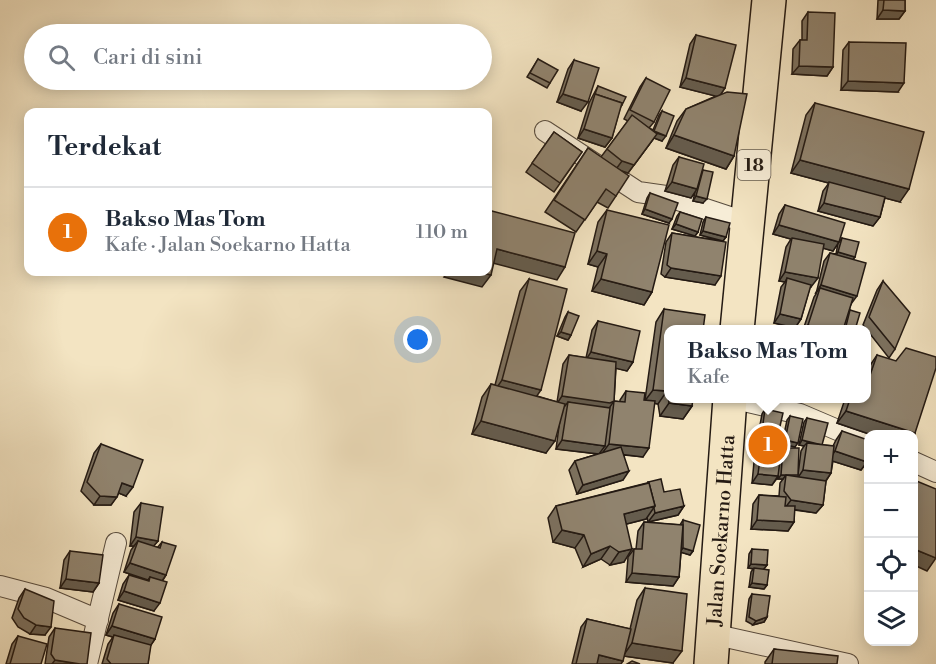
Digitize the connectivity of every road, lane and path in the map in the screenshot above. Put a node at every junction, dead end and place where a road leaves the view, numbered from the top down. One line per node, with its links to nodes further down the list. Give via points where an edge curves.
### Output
1 (769, 0): 3 (highway, 18)
2 (545, 131): 3 (street, via 638,192 666,196)
3 (748, 223): 4 (highway, 18)
4 (738, 325)
5 (730, 403): 13 (highway, Jalan Soekarno Hatta)
6 (749, 403): 7 (street, via 800,414)
7 (864, 441)
8 (918, 464): 9 (street)
9 (936, 472)
10 (116, 543): 12 (street)
11 (0, 586): 12 (street, via 46,598)
12 (98, 620): 14 (street)
13 (711, 649): 15 (street)
14 (87, 664)
15 (848, 664)

